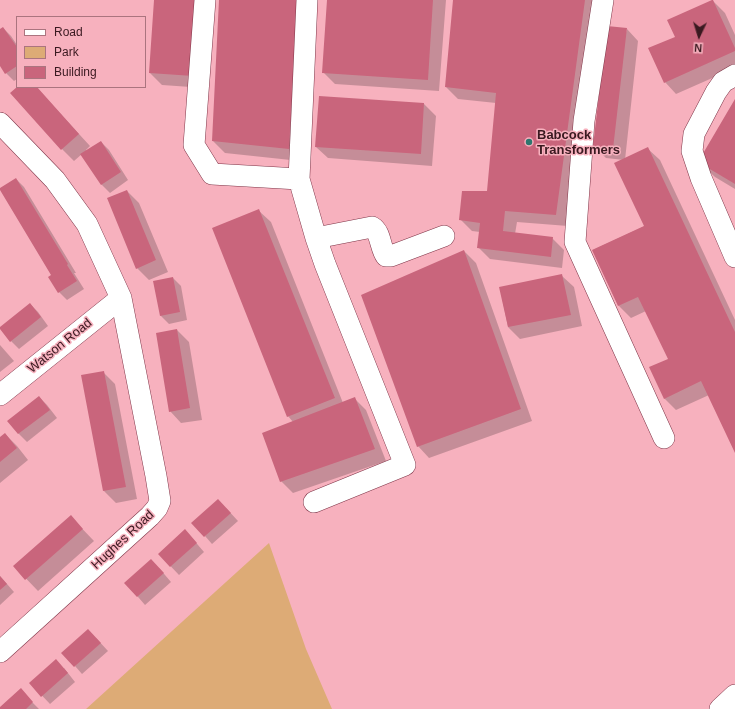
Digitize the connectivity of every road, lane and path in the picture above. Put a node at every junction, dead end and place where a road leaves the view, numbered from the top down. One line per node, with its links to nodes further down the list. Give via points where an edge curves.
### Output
1 (205, 0): 6 (street, via 194,145 212,174)
2 (307, 0): 6 (street)
3 (603, 0): 12 (street, via 584,121 575,242)
4 (735, 75): 9 (street, via 723,82 716,92 694,134 692,151)
5 (1, 126): 10 (street, Hughes Road, via 55,180 87,224)
6 (299, 179): 8 (street)
7 (444, 236): 8 (street, via 391,256 386,256 383,252 377,232 372,227)
8 (316, 238): 13 (street, via 405,466)
9 (735, 257)
10 (121, 298): 11 (street, Watson Road); 14 (street, Hughes Road, via 160,502 150,516)
11 (0, 395)
12 (664, 438)
13 (314, 502)
14 (0, 652)
15 (735, 696): 16 (street)
16 (720, 709)

